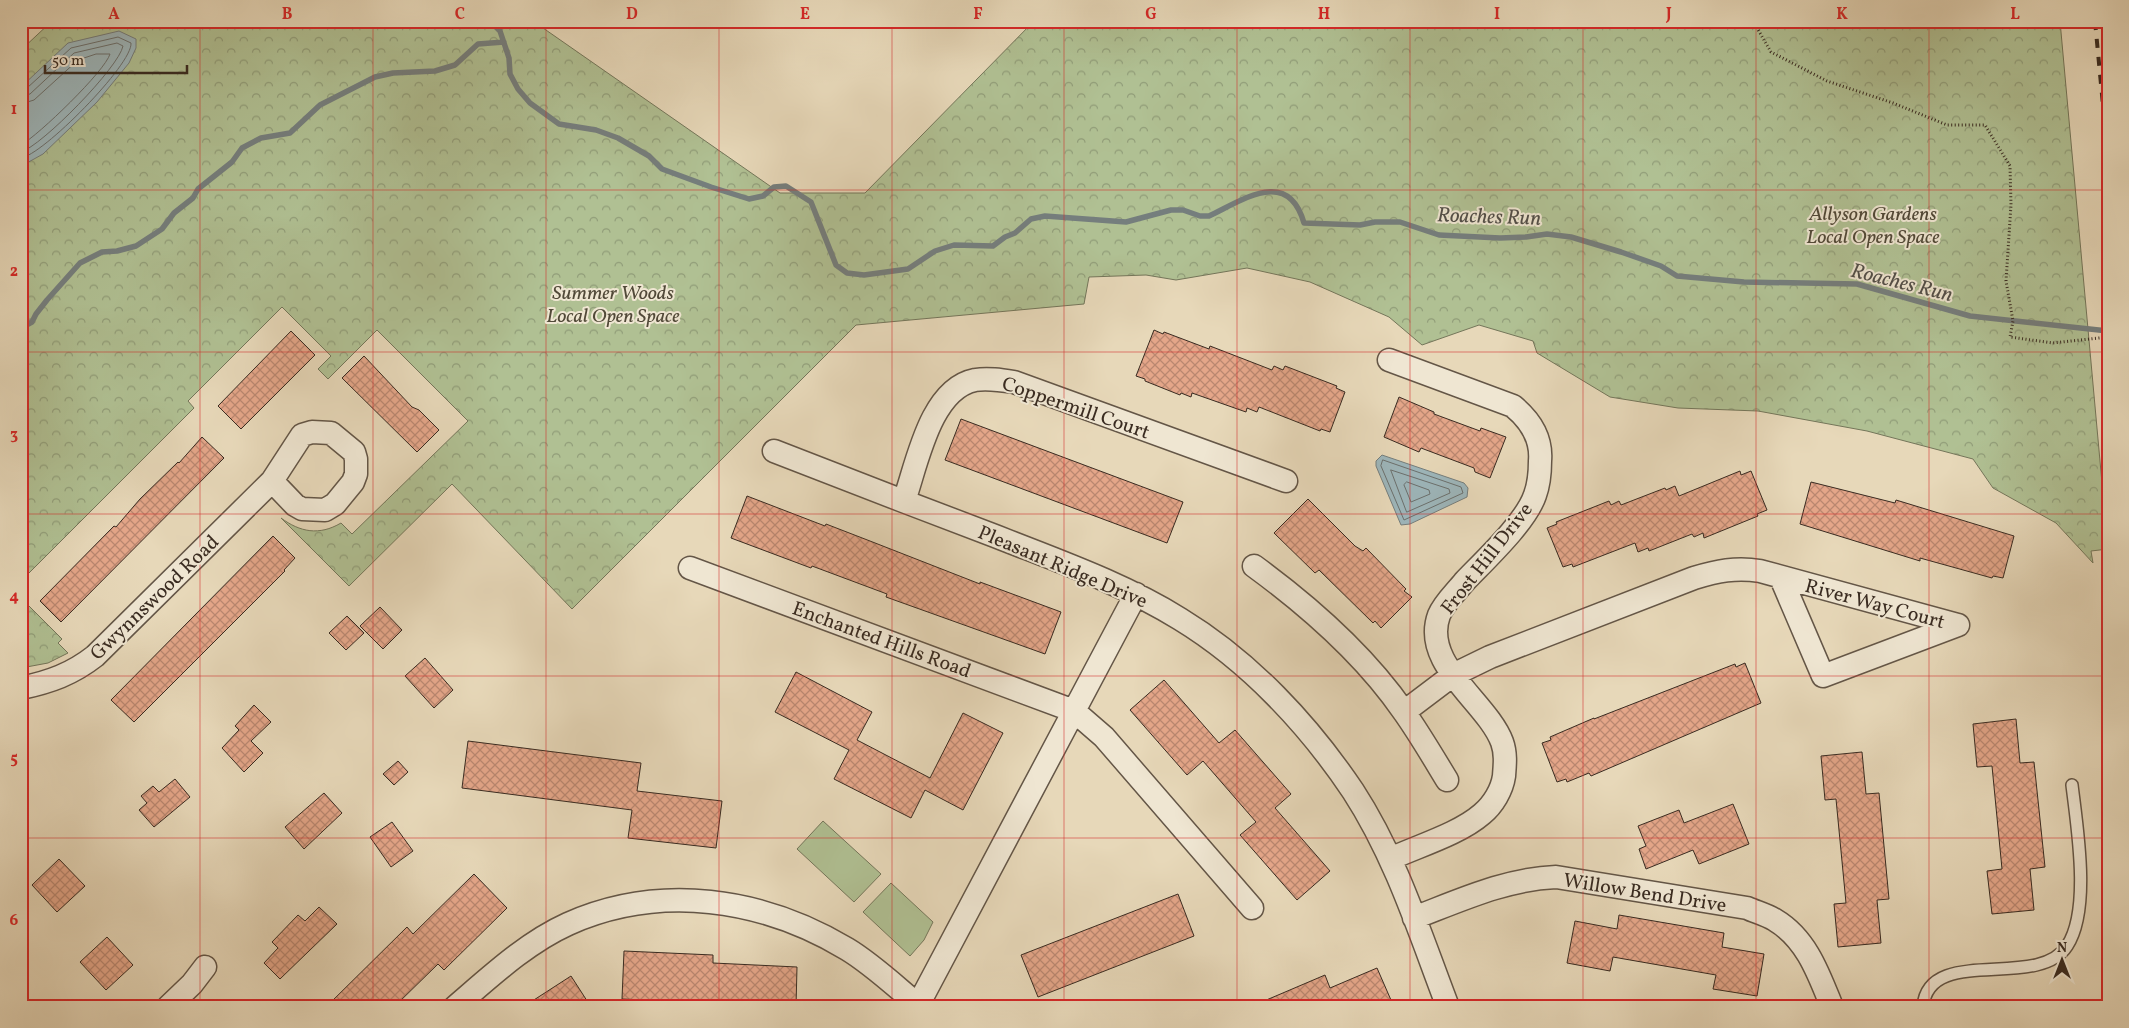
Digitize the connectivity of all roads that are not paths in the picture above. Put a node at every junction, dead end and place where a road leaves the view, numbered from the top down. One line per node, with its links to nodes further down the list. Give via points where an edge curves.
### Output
1 (1389, 360): 10 (street, Frost Hill Drive, via 1513,406 1527,417 1536,434 1541,456 1535,495 1524,516 1452,596 1440,614 1436,627 1438,641 1441,655)
2 (774, 451): 5 (street, Pleasant Ridge Drive)
3 (272, 481): 11 (street, Gwynnswood Road, via 95,656 59,679)
4 (1286, 481): 5 (street, Coppermill Court, via 1014,382 992,378 973,380 956,389 941,403)
5 (904, 501): 9 (street, Pleasant Ridge Drive)
6 (1254, 566): 13 (street, via 1292,593 1333,630 1372,671)
7 (690, 568): 12 (street, Enchanted Hills Road)
8 (1781, 578): 8 (street, River Way Court, via 1818,588 1958,625 1822,676); 10 (street, River Way Court, via 1740,568 1701,576 1525,642)
9 (1136, 594): 12 (street); 16 (street, Pleasant Ridge Drive, via 1182,620 1218,646 1286,706 1318,742 1354,793)
10 (1453, 675): 13 (street, River Way Court); 16 (street, Frost Hill Drive, via 1502,742 1506,760 1503,782 1495,799 1482,814 1463,826)
11 (21, 688)
12 (1074, 711): 17 (street, Enchanted Hills Road, via 1104,737); 20 (street)
13 (1404, 712): 14 (street)
14 (1447, 780)
15 (2072, 785): 25 (lane, via 2081,864 2077,913 2068,945 2060,956 2037,966 1965,973 1936,980 1928,988)
16 (1390, 858): 18 (street, Pleasant Ridge Drive)
17 (1252, 908)
18 (1414, 918): 23 (street, Pleasant Ridge Drive); 24 (street, Willow Bend Drive, via 1505,884 1556,876 1747,908 1775,920 1796,937 1814,964)
19 (205, 967): 21 (street)
20 (918, 1006): 22 (street, via 848,949 802,925 760,910 684,899 610,909 568,924 525,950)
21 (168, 1007)
22 (456, 1007)
23 (1448, 1007)
24 (1832, 1007)
25 (1923, 1007)

